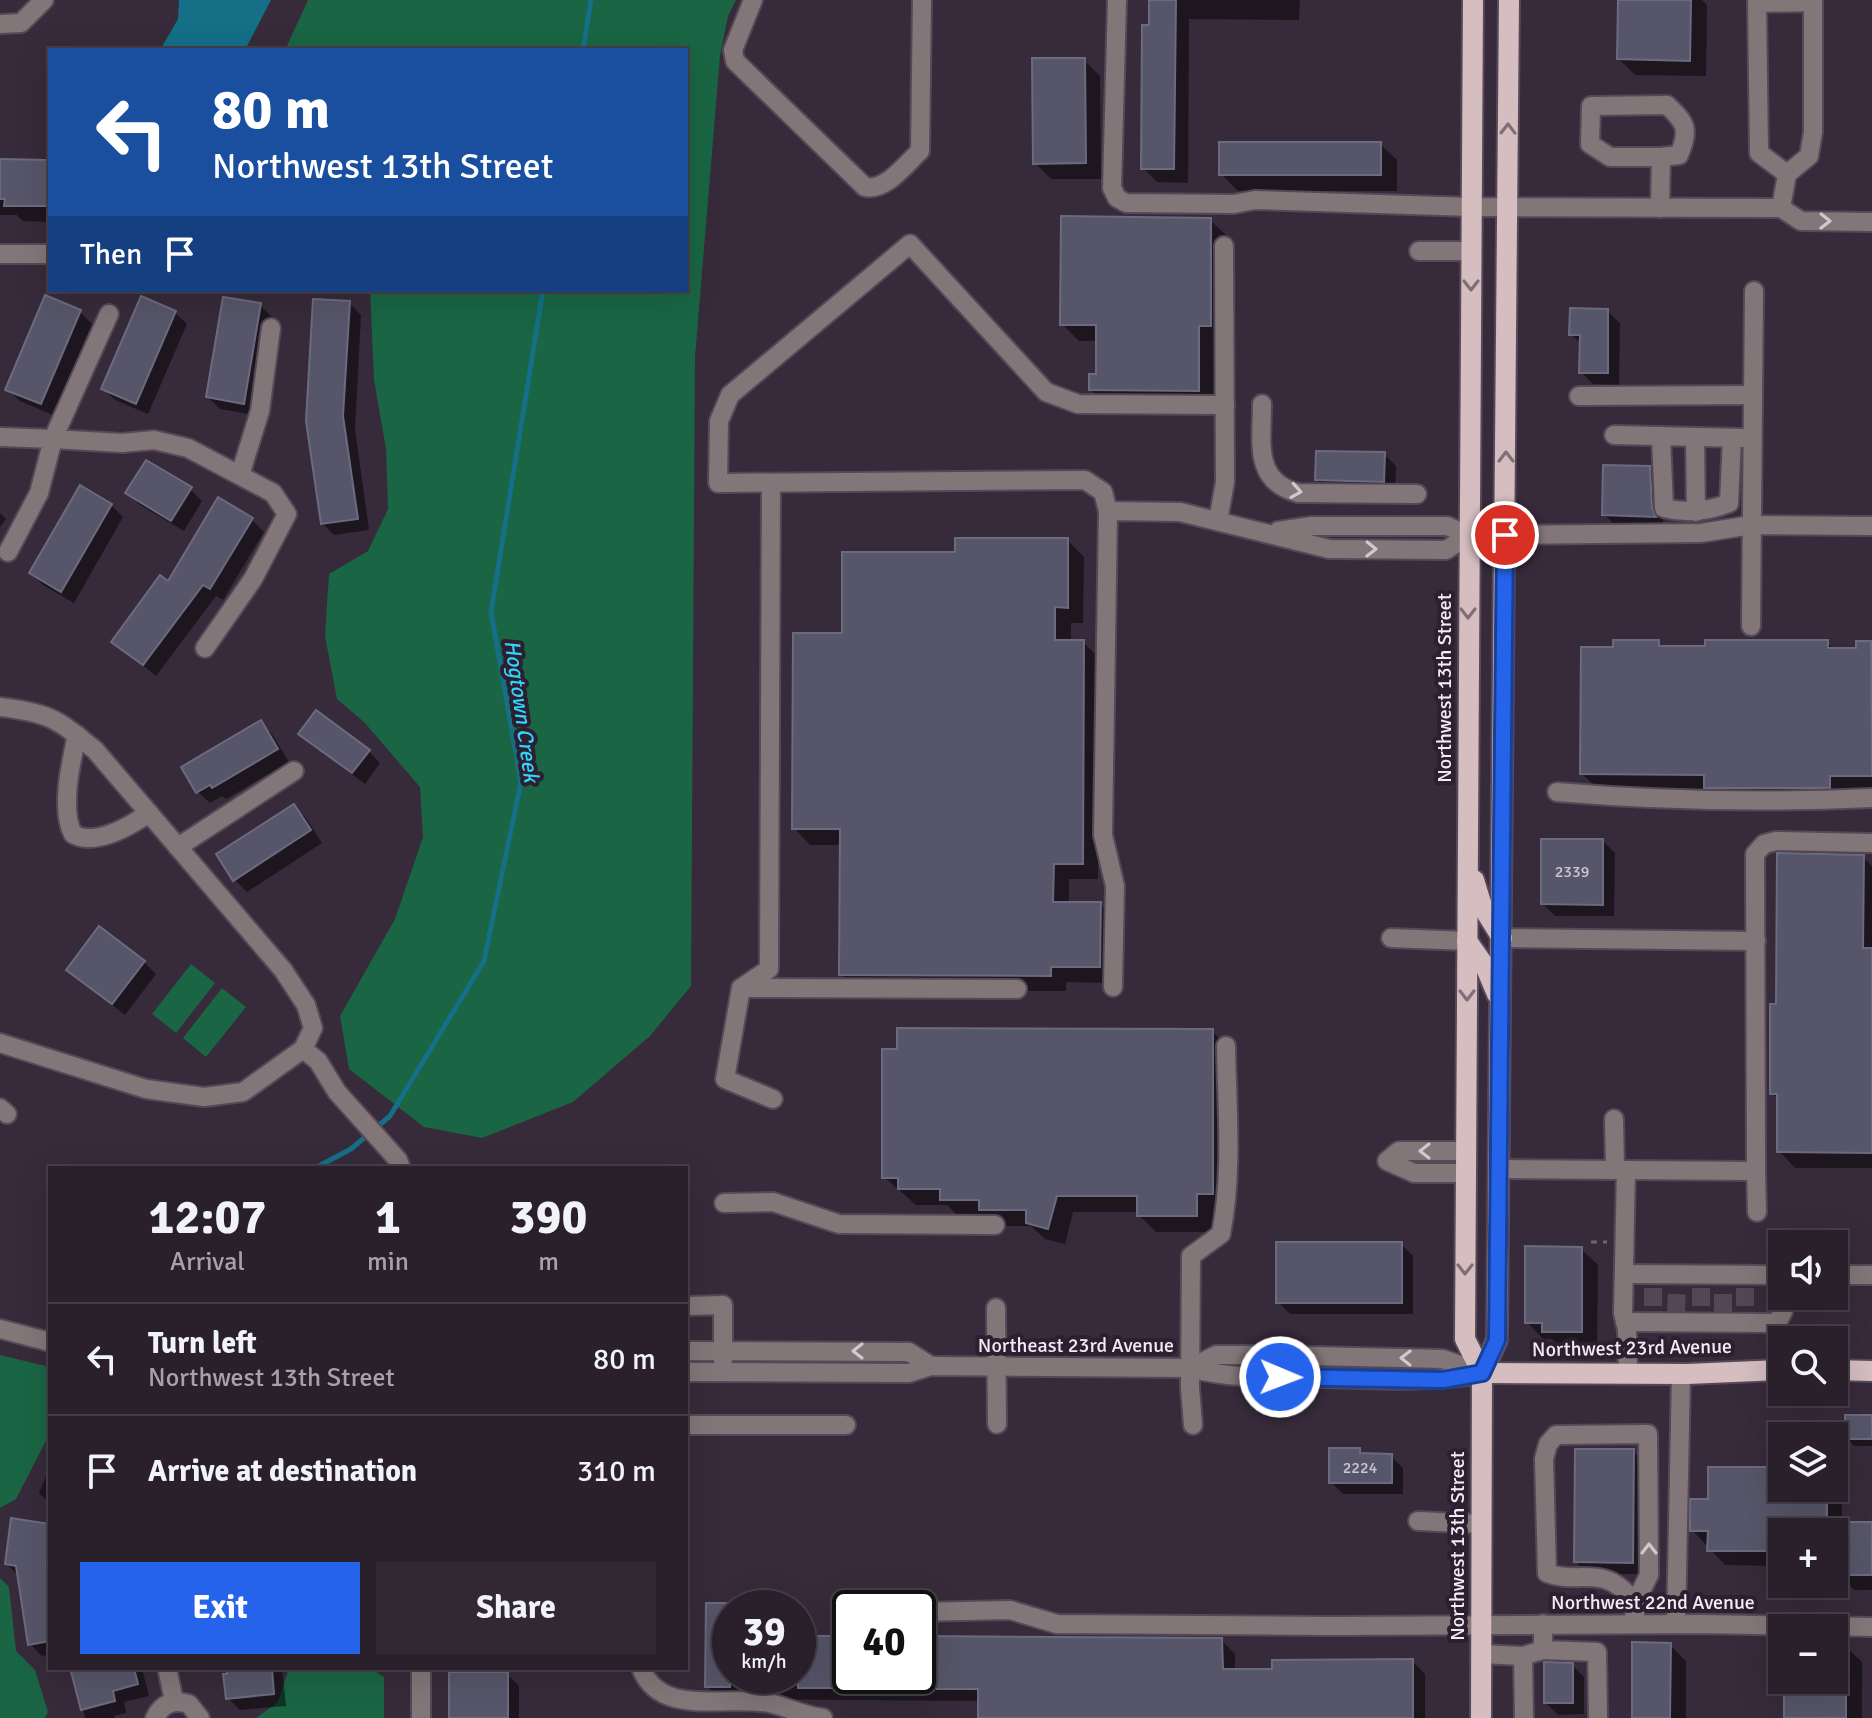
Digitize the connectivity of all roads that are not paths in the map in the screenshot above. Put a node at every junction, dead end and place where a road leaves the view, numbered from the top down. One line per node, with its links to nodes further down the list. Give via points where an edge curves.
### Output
1 (44, 0): 9 (street, via 21,23)
2 (753, 0): 3 (street, via 733,50 735,61 865,187 874,188 920,151)
3 (922, 0)
4 (1117, 0): 12 (street, via 1112,188 1117,198 1126,203 1255,200)
5 (1473, 0): 12 (main road, Northwest 13th Street)
6 (1509, 0): 13 (main road, Northwest 13th Street, one-way to 6)
7 (1757, 1): 8 (street); 11 (street, via 1759,153)
8 (1813, 1): 11 (street, via 1813,132 1809,156)
9 (0, 24)
10 (1661, 157): 10 (street, via 1679,155 1686,138 1683,120 1667,105 1591,106 1590,144 1610,157); 14 (street)
11 (1787, 174): 15 (street)
12 (1472, 207): 13 (street); 19 (main road, Northwest 13th Street)
13 (1507, 207): 14 (street); 45 (main road, Northwest 13th Street, one-way to 13)
14 (1660, 208): 15 (street)
15 (1781, 208): 16 (street, one-way to 16, via 1801,221)
16 (1872, 222)
17 (1224, 246): 28 (street)
18 (1419, 251): 19 (street)
19 (1472, 251): 44 (main road, Northwest 13th Street, one-way to 44)
20 (0, 254): 21 (street)
21 (48, 254)
22 (1754, 291): 25 (street)
23 (109, 314): 35 (street)
24 (271, 328): 36 (street, via 260,411)
25 (1753, 395): 26 (street); 34 (street)
26 (1579, 396)
27 (1262, 404): 38 (street, one-way to 38, via 1262,453 1268,477 1282,489)
28 (1225, 405): 37 (street, via 1078,404 1046,392 910,244 730,395 719,421 718,483); 41 (street, via 1225,482)
29 (1614, 435): 30 (street)
30 (1661, 436): 32 (street); 40 (street, via 1664,508)
31 (0, 437): 35 (street)
32 (1695, 437): 33 (street); 40 (street)
33 (1732, 438): 34 (street); 40 (street, via 1729,503)
34 (1752, 438): 42 (street)
35 (53, 439): 36 (street, via 154,440 188,448); 46 (street, via 39,493)
36 (240, 475): 48 (street, via 273,493 287,514 253,579)
37 (771, 483): 39 (street, via 1085,480 1103,492); 63 (street, via 769,969)
38 (1417, 494)
39 (1108, 511): 41 (street, via 1180,512); 62 (street, via 1103,835 1115,886)
40 (1696, 512)
41 (1218, 521): 44 (street, via 1329,549 1446,550)
42 (1751, 525): 43 (street); 45 (street, via 1701,533); 47 (street)
43 (1872, 526)
44 (1469, 535): 45 (main road); 57 (main road, Northwest 13th Street, one-way to 57)
45 (1505, 535): 59 (main road, Northwest 13th Street)
46 (8, 552)
47 (1751, 626)
48 (205, 648)
49 (0, 707): 50 (street, via 34,711)
50 (77, 735): 54 (street); 54 (street, via 68,810 73,834 85,838 114,832)
51 (294, 771): 56 (street)
52 (1557, 792): 53 (street, via 1652,800)
53 (1872, 798)
54 (149, 813): 56 (street)
55 (1872, 843): 61 (street, via 1764,844 1755,854)
56 (178, 847): 68 (street, via 283,970 306,1005 313,1028)
57 (1468, 861): 59 (main road, via 1482,906); 60 (main road, Northwest 13th Street)
58 (1391, 938): 60 (street)
59 (1502, 938): 61 (street); 65 (main road, Northwest 13th Street)
60 (1467, 941): 65 (main road, via 1486,968); 71 (main road, Northwest 13th Street, one-way to 71)
61 (1756, 941): 75 (street)
62 (1113, 987)
63 (741, 988): 64 (street); 69 (street, via 725,1079)
64 (1017, 989)
65 (1501, 1005): 73 (main road, Northwest 13th Street)
66 (0, 1043): 68 (street, via 146,1089 204,1097 243,1092)
67 (1226, 1046): 95 (street, via 1224,1218 1221,1234 1191,1256)
68 (303, 1049): 72 (street)
69 (773, 1099)
70 (1614, 1119): 74 (street)
71 (1466, 1151): 76 (main road, Northwest 13th Street); 76 (street, one-way to 76, via 1399,1151 1387,1161 1414,1173)
72 (399, 1164)
73 (1500, 1169): 74 (street); 101 (main road, Northwest 13th Street, via 1497,1340)
74 (1620, 1170): 75 (street); 80 (street)
75 (1756, 1171): 78 (street)
76 (1466, 1173): 101 (main road, Northwest 13th Street, one-way to 101, via 1465,1339)
77 (724, 1203): 79 (street, via 773,1202 839,1224)
78 (1757, 1212)
79 (995, 1225)
80 (1624, 1274): 83 (street, via 1652,1281); 87 (street)
81 (1848, 1275): 82 (street)
82 (1872, 1275)
83 (1768, 1277)
84 (688, 1306): 91 (street, via 723,1305)
85 (996, 1308): 94 (street)
86 (1783, 1310): 87 (street, via 1777,1323 1745,1317)
87 (1625, 1322): 102 (street)
88 (0, 1329): 89 (street)
89 (46, 1339)
90 (688, 1351): 91 (street, Northeast 23rd Avenue)
91 (723, 1351): 93 (street, Northeast 23rd Avenue, one-way to 91, via 909,1352); 100 (street)
92 (1265, 1355): 95 (street, Northeast 23rd Avenue, via 1216,1355); 101 (street, Northwest 23rd Avenue, one-way to 92, via 1443,1359)
93 (931, 1366): 94 (street, Northeast 23rd Avenue); 100 (street, Northeast 23rd Avenue, via 909,1373)
94 (996, 1366): 95 (street, Northeast 23rd Avenue); 104 (street)
95 (1190, 1368): 101 (street, Northwest 23rd Avenue, via 1218,1376 1428,1380); 107 (street)
96 (1848, 1370): 98 (main road)
97 (1768, 1371): 103 (main road, Northwest 23rd Avenue)
98 (1872, 1371)
99 (688, 1372): 100 (street, Northeast 23rd Avenue)
100 (722, 1372)
101 (1482, 1373): 102 (main road, Northwest 23rd Avenue); 109 (main road, Northwest 13th Street)
102 (1628, 1374): 103 (main road, Northwest 23rd Avenue)
103 (1681, 1374): 114 (street)
104 (997, 1424)
105 (688, 1425): 106 (street)
106 (846, 1425)
107 (1193, 1425)
108 (1418, 1521): 109 (street)
109 (1481, 1524): 115 (main road, Northwest 13th Street)
110 (1637, 1604): 110 (street, one-way to 110, via 1649,1575 1648,1434 1561,1433 1551,1438 1544,1459 1547,1573 1613,1582); 113 (street)
111 (936, 1612): 115 (street, Northwest 22nd Avenue, via 1010,1610 1057,1624)
112 (1543, 1624): 113 (street, Northwest 22nd Avenue); 115 (street, Northwest 22nd Avenue); 117 (street)
113 (1632, 1624): 114 (street, Northwest 22nd Avenue)
114 (1676, 1624): 116 (street, Northwest 22nd Avenue)
115 (1481, 1625): 118 (main road, Northwest 13th Street)
116 (1872, 1627)
117 (1543, 1650): 119 (street); 131 (street, via 1597,1652)
118 (1481, 1654): 119 (street); 129 (main road, Northwest 13th Street)
119 (1523, 1656): 130 (street)
120 (167, 1670): 123 (street)
121 (421, 1670): 127 (street)
122 (642, 1670): 124 (street, via 648,1683 677,1700)
123 (174, 1701): 125 (street); 126 (street, via 189,1704)
124 (772, 1710): 128 (street)
125 (155, 1718)
126 (200, 1718)
127 (421, 1718)
128 (823, 1718)
129 (1481, 1718)
130 (1524, 1718)
131 (1598, 1718)

